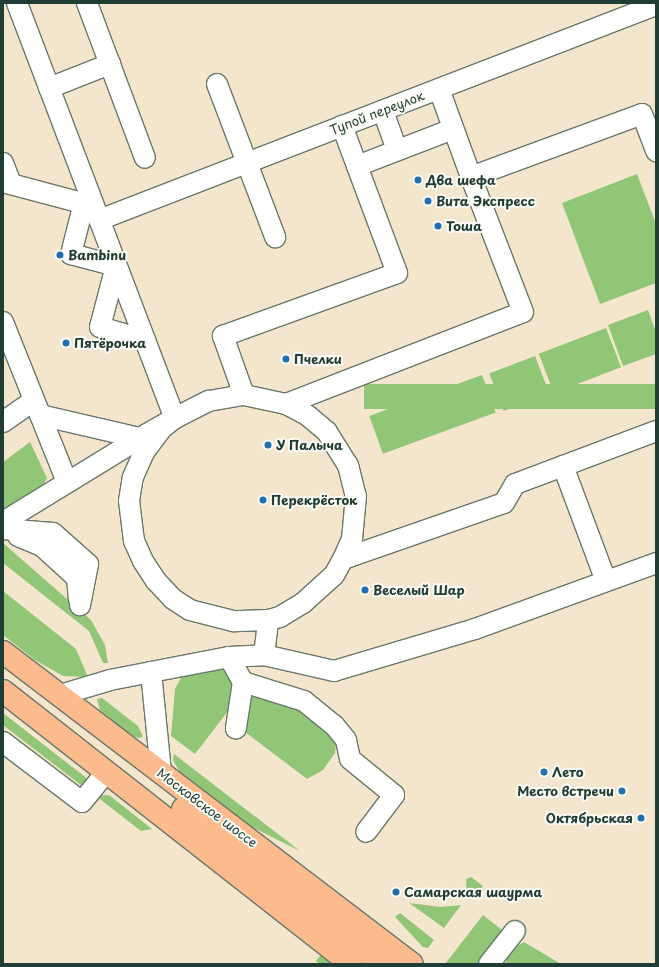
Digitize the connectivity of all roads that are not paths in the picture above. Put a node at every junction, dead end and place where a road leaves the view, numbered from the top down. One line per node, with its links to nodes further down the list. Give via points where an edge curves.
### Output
1 (87, 3): 5 (street)
2 (656, 5): 8 (street, Тупой переулок)
3 (20, 10): 4 (street); 7 (street)
4 (3, 12)
5 (110, 64): 7 (street); 14 (street)
6 (217, 84): 16 (street)
7 (49, 88): 20 (street)
8 (439, 89): 9 (street, Тупой переулок); 11 (street)
9 (383, 111): 10 (street, Тупой переулок); 12 (street)
10 (342, 126): 16 (street, Тупой переулок); 17 (street)
11 (453, 129): 12 (street); 18 (street)
12 (397, 150): 17 (street)
13 (656, 151): 18 (street, via 642,114)
14 (145, 158)
15 (3, 163): 19 (street)
16 (247, 163): 20 (street, Тупой переулок); 21 (street)
17 (357, 166): 25 (street, via 397,274 223,336)
18 (471, 177): 26 (street, via 523,312)
19 (7, 183): 20 (street)
20 (92, 209): 22 (street); 22 (street, via 71,254)
21 (275, 237)
22 (116, 266): 24 (street); 24 (street, via 100,327)
23 (3, 322): 27 (street)
24 (145, 340): 28 (street)
25 (244, 395): 26 (street); 28 (street, via 209,401)
26 (286, 404): 37 (street, via 307,415 327,432 348,465 356,496 355,519 352,539)
27 (37, 408): 29 (street); 31 (street); 34 (street)
28 (175, 418): 31 (street); 33 (street, via 153,439)
29 (3, 422)
30 (656, 431): 32 (street)
31 (140, 438): 33 (street); 34 (street)
32 (563, 466): 37 (street, via 515,484 504,503); 39 (street)
33 (133, 477): 40 (street, via 129,501 134,542 152,574 173,599 190,610 211,617 233,621)
34 (67, 482): 35 (street)
35 (3, 522)
36 (3, 530): 36 (street, via 42,546 77,578 80,605 88,564 53,533)
37 (343, 559): 40 (street, via 334,575 303,604 280,617)
38 (656, 563): 39 (street)
39 (606, 581): 42 (street, via 475,629 334,671)
40 (268, 620): 42 (street)
41 (3, 652): 48 (main road, Московское шоссе)
42 (264, 655): 43 (street)
43 (229, 657): 45 (street); 46 (street)
44 (3, 670): 57 (main road, Московское шоссе)
45 (151, 672): 48 (street, via 110,680); 52 (street)
46 (243, 682): 49 (street); 53 (street, via 304,701 334,725 346,740 350,759 394,795)
47 (3, 691): 51 (main road)
48 (60, 695): 52 (main road, Московское шоссе)
49 (236, 728)
50 (5, 746): 51 (street, via 82,802)
51 (106, 772): 56 (main road)
52 (161, 773): 58 (main road, Московское шоссе)
53 (366, 832)
54 (515, 931): 55 (street)
55 (492, 963)
56 (352, 964)
57 (382, 964)
58 (412, 964)

